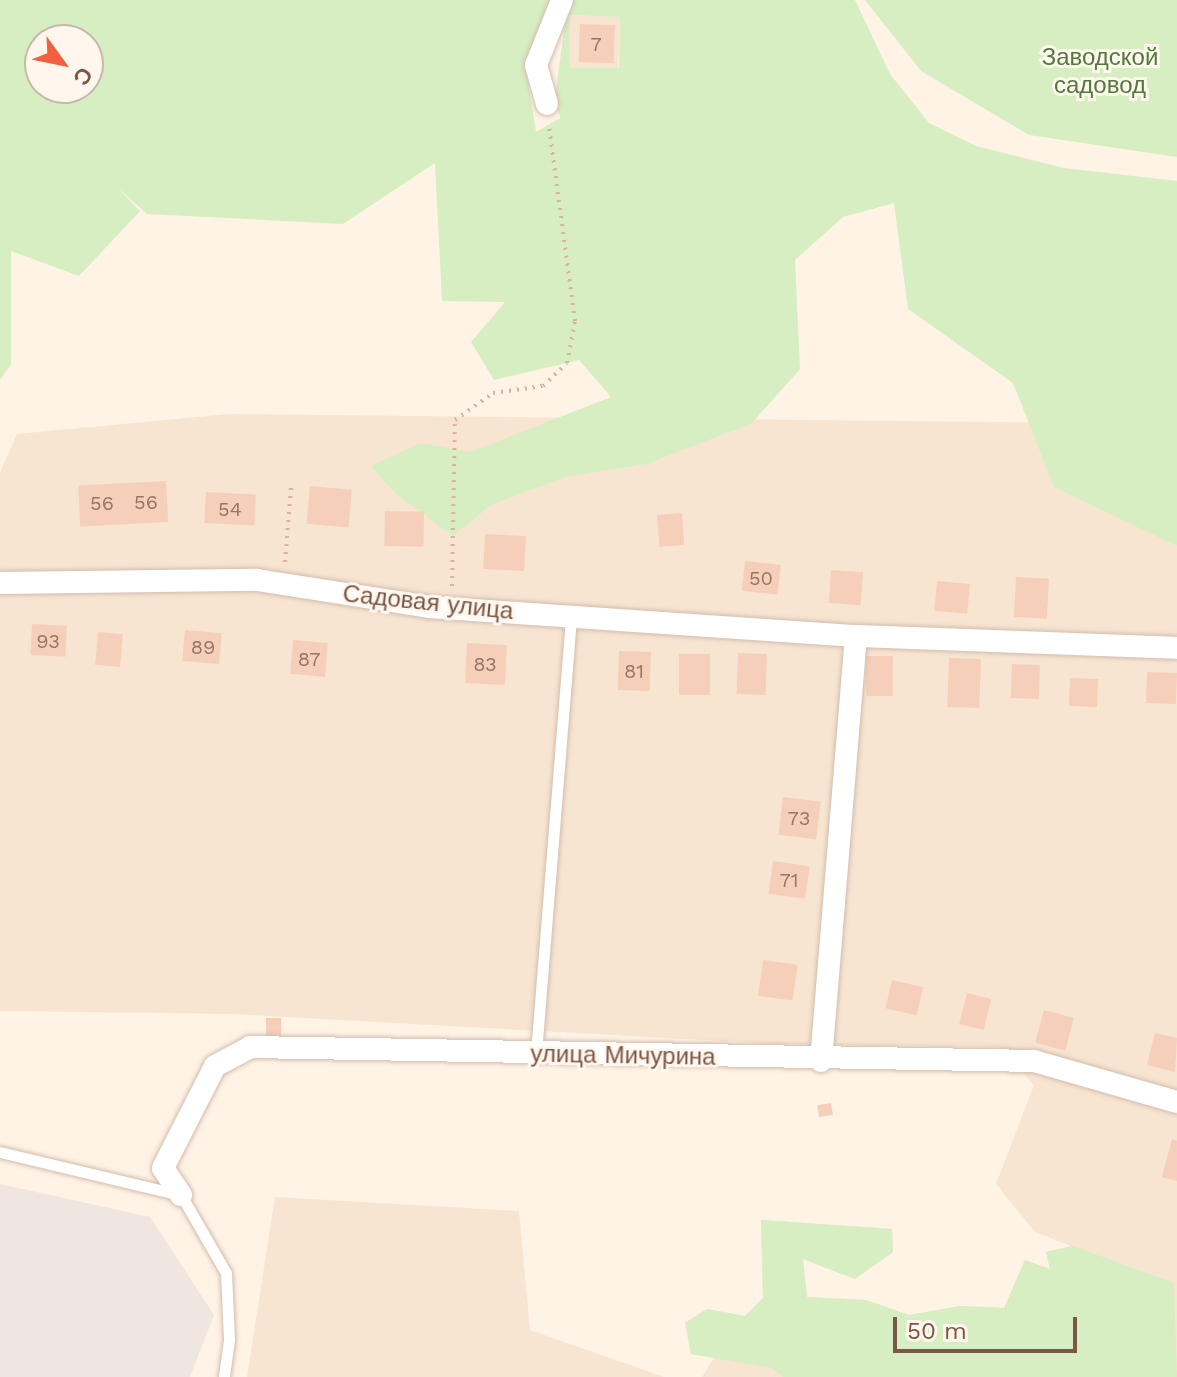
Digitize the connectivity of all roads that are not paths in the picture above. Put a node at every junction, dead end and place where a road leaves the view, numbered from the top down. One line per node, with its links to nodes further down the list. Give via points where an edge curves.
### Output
1 (562, 0): 2 (street, via 536,65)
2 (547, 104)
3 (0, 583): 4 (street, Садовая улица, via 283,584 451,608)
4 (571, 617): 5 (street, Садовая улица); 7 (lane)
5 (856, 636): 6 (street, Садовая улица); 8 (street)
6 (1177, 648)
7 (536, 1054): 8 (street, улица Мичурина); 11 (street, улица Мичурина, via 250,1047 215,1066 163,1168)
8 (821, 1061): 9 (street, улица Мичурина, via 1034,1061)
9 (1177, 1102)
10 (0, 1152): 11 (lane)
11 (181, 1195): 12 (lane, via 226,1273 229,1340)
12 (224, 1377)

